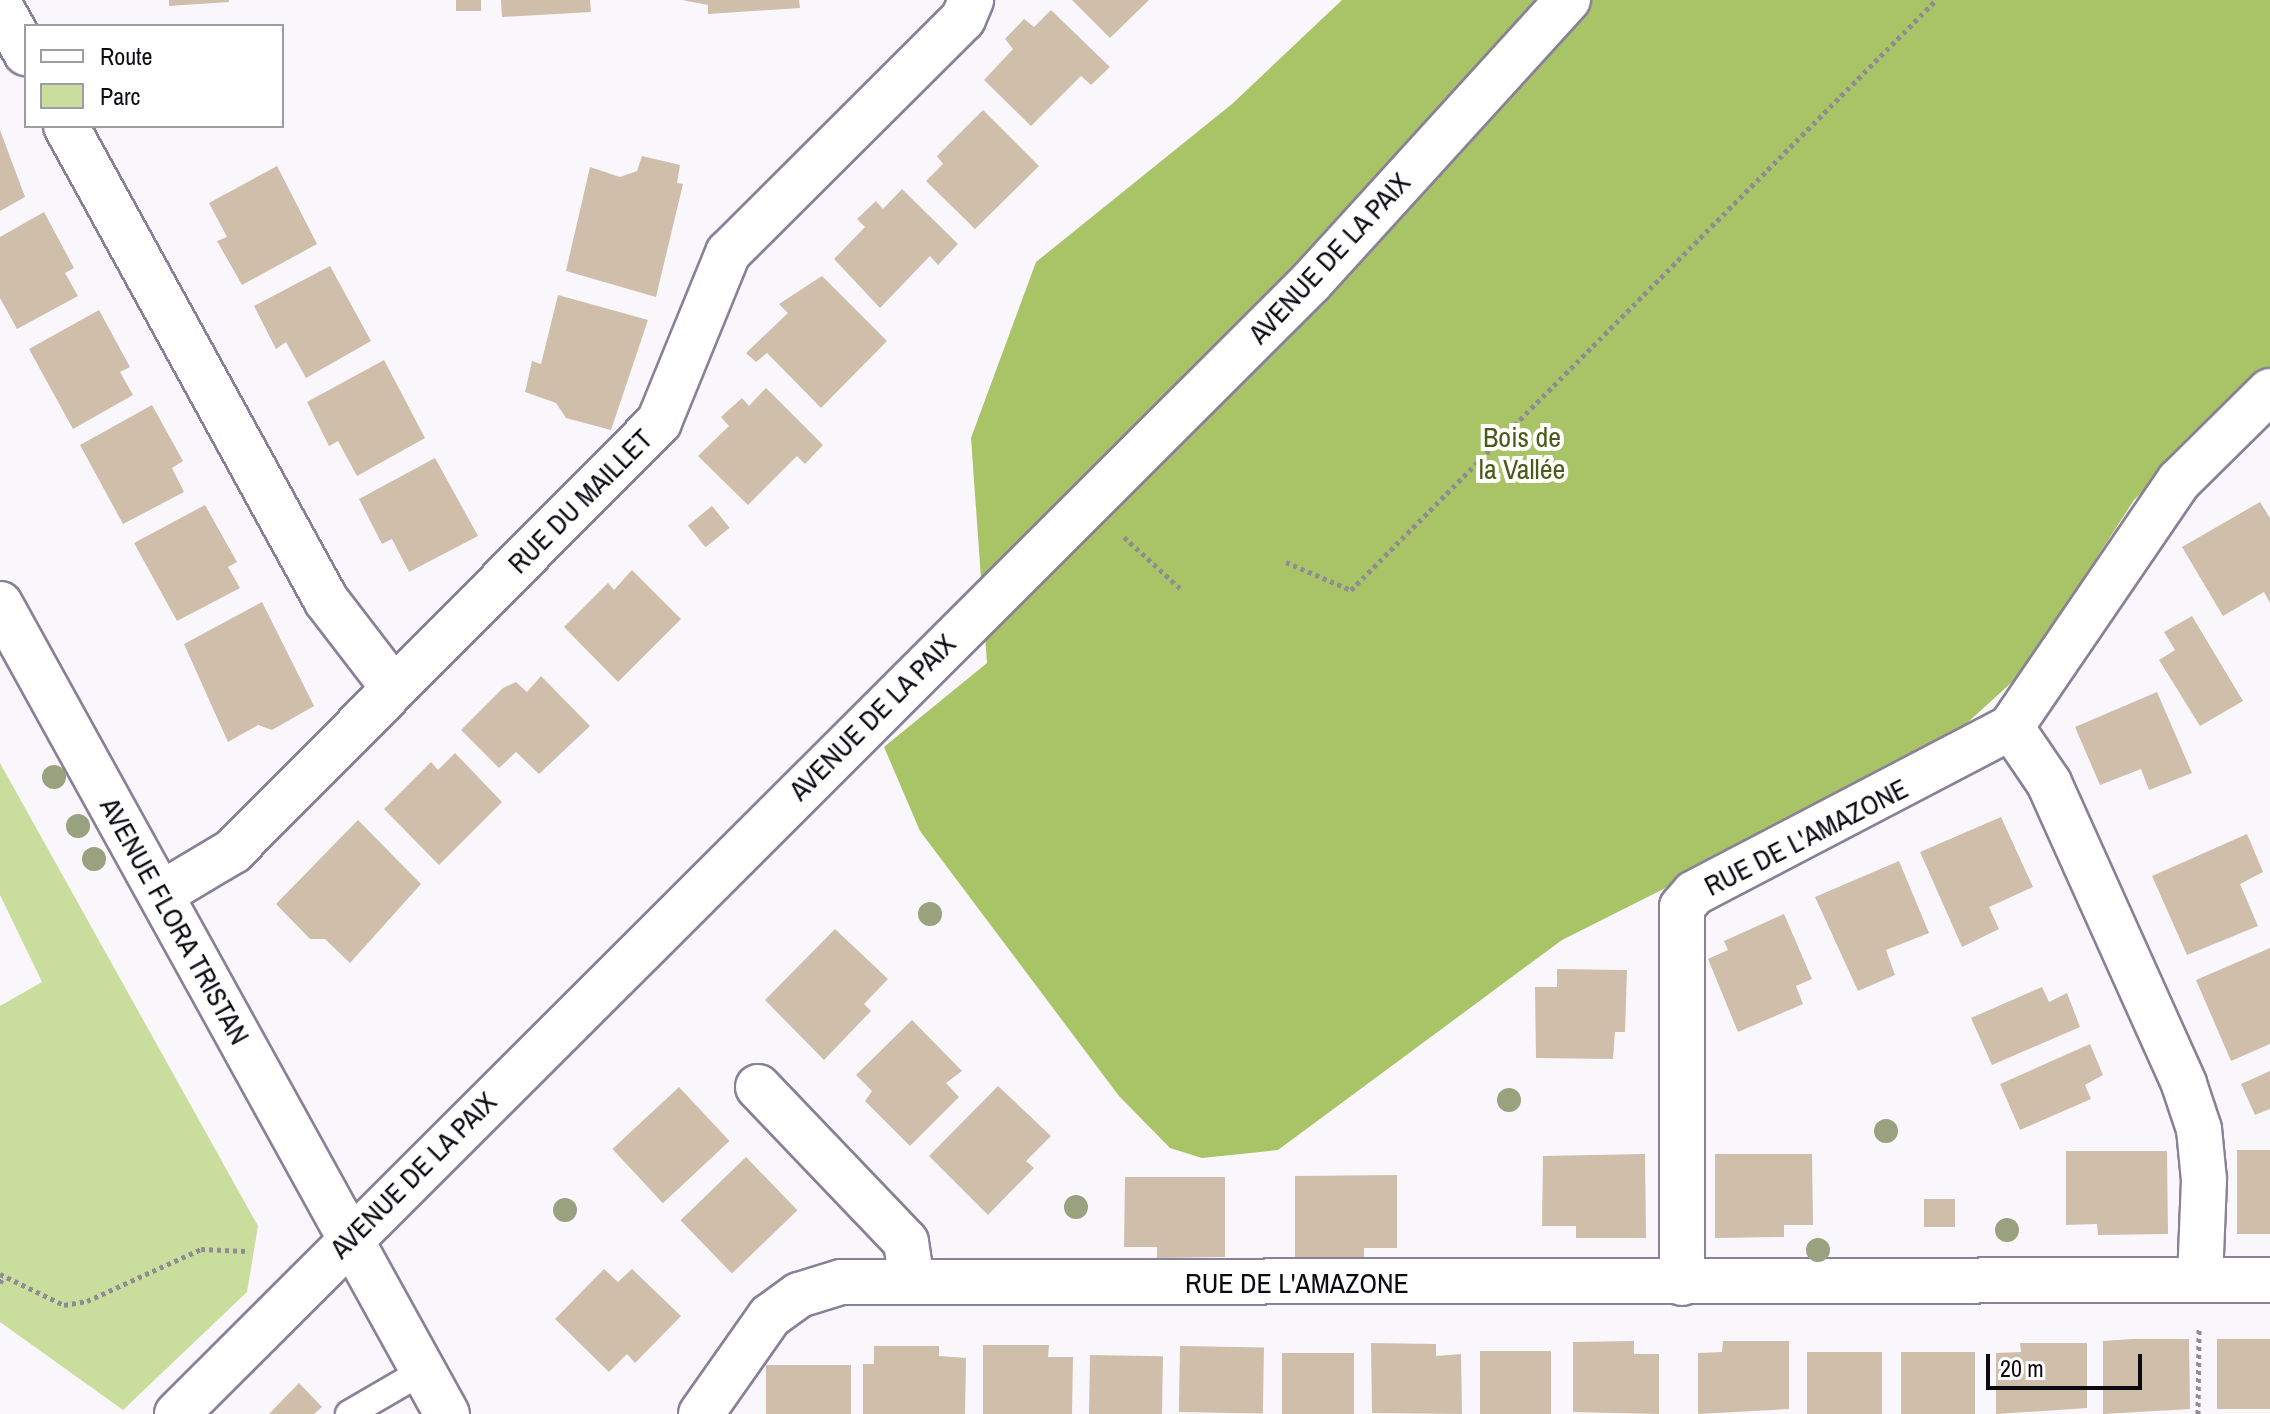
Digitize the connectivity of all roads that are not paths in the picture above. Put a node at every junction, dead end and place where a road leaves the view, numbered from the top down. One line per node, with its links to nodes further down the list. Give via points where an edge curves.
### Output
1 (971, 0): 8 (street, RUE DU MAILLET, via 963,19 728,253 659,422)
2 (1563, 4): 12 (street, AVENUE DE LA PAIX, via 1311,282)
3 (0, 6): 4 (street)
4 (24, 49)
5 (67, 128): 8 (street, via 344,632)
6 (2270, 391): 9 (street, RUE DE L'AMAZONE, via 2162,504)
7 (0, 604): 10 (street, AVENUE FLORA TRISTAN)
8 (392, 686): 10 (street, RUE DU MAILLET, via 233,851)
9 (2011, 727): 13 (street, via 2049,783 2184,1084 2199,1129 2204,1180); 16 (street, RUE DE L'AMAZONE, via 1726,876 1682,907)
10 (161, 894): 12 (street, AVENUE FLORA TRISTAN)
11 (758, 1087): 15 (street, via 906,1242)
12 (349, 1238): 17 (street, AVENUE FLORA TRISTAN); 19 (street, AVENUE DE LA PAIX)
13 (2200, 1279): 14 (street, RUE DE L'AMAZONE); 16 (street, RUE DE L'AMAZONE)
14 (2270, 1280)
15 (912, 1282): 16 (street, RUE DE L'AMAZONE); 18 (street, RUE DE L'AMAZONE, via 841,1282 799,1295 770,1316)
16 (1682, 1283)
17 (423, 1371): 20 (lane); 21 (street, AVENUE FLORA TRISTAN)
18 (706, 1412)
19 (177, 1414)
20 (349, 1414)
21 (447, 1414)

